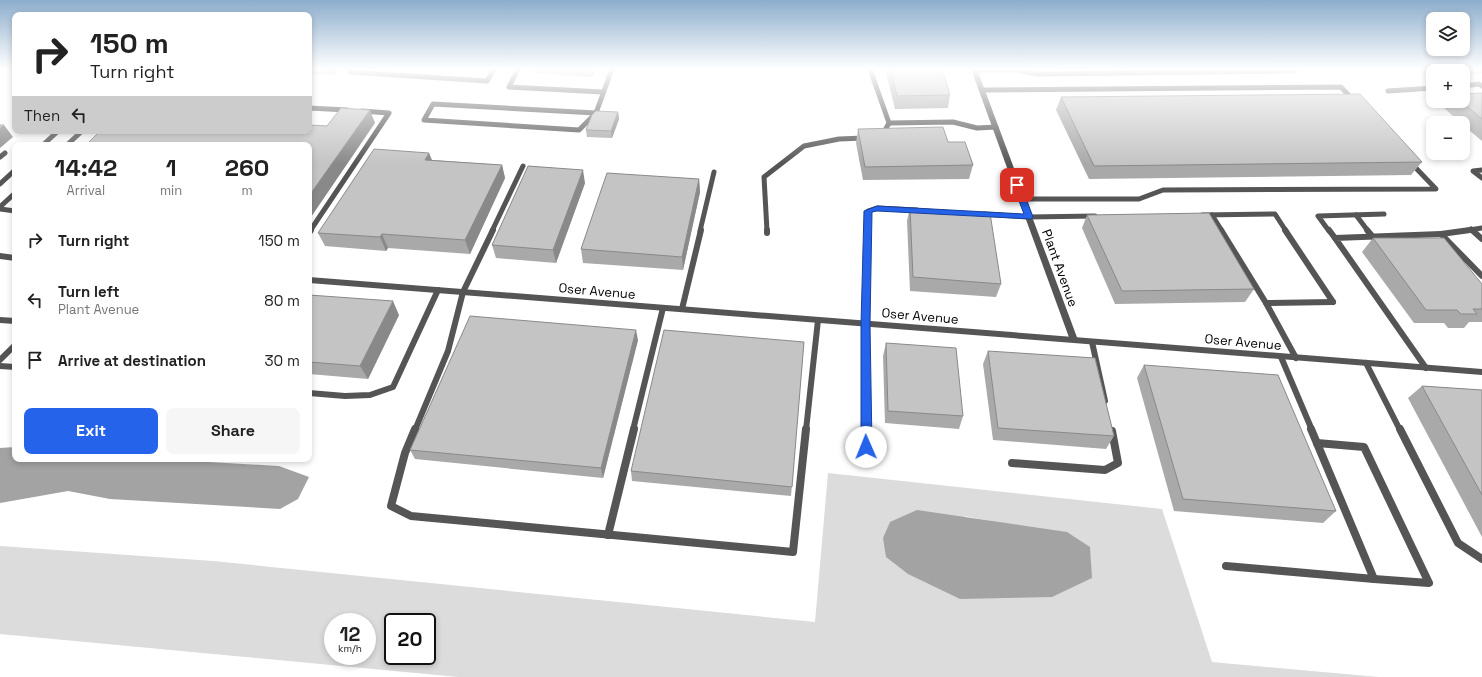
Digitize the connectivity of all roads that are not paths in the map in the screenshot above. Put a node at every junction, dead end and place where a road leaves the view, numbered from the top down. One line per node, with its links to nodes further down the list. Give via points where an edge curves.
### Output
1 (600, 101): 7 (lane)
2 (881, 101): 8 (lane)
3 (986, 101): 9 (street, Plant Avenue)
4 (1354, 101): 5 (lane)
5 (1357, 104)
6 (312, 108): 38 (lane, via 390,113)
7 (596, 113): 7 (lane, via 433,104 424,120 579,130)
8 (889, 123): 9 (lane, via 953,122 977,128); 13 (lane, via 883,134)
9 (996, 127): 26 (street, Plant Avenue)
10 (55, 134): 14 (lane)
11 (79, 134): 15 (lane)
12 (868, 138): 40 (lane, via 839,139 804,146 764,176)
13 (876, 138)
14 (46, 142)
15 (69, 142)
16 (5, 153): 17 (lane)
17 (0, 157)
18 (1410, 161): 26 (lane, via 1436,189 1162,190 1139,199)
19 (523, 166): 50 (lane)
20 (1482, 170): 23 (lane, via 1473,170)
21 (714, 172): 53 (lane)
22 (12, 173): 24 (lane)
23 (1482, 178)
24 (0, 184)
25 (12, 196): 27 (lane)
26 (1022, 200): 36 (street, Plant Avenue)
27 (0, 208): 28 (lane)
28 (12, 210)
29 (925, 211): 57 (lane, via 877,208 868,211)
30 (981, 214): 36 (lane)
31 (1384, 214): 34 (lane)
32 (1196, 215): 33 (lane)
33 (1212, 215): 51 (lane); 51 (lane, via 1274,214 1333,302)
34 (1356, 215): 42 (lane); 43 (lane, via 1318,216)
35 (1100, 216): 36 (lane)
36 (1029, 217): 58 (street, Plant Avenue)
37 (1482, 228): 39 (lane)
38 (312, 229)
39 (1471, 229): 41 (lane); 44 (lane)
40 (767, 233)
41 (1441, 234): 42 (lane); 47 (lane)
42 (1373, 237): 43 (lane)
43 (1335, 238): 67 (lane)
44 (1482, 239)
45 (0, 256): 46 (street)
46 (12, 258)
47 (1482, 276)
48 (312, 280): 49 (street, Oser Avenue)
49 (438, 290): 50 (street, Oser Avenue); 69 (lane, via 393,387 370,395)
50 (463, 292): 52 (street, Oser Avenue); 75 (lane, via 448,351 405,453 391,506 412,516)
51 (1266, 303): 62 (lane)
52 (663, 308): 53 (street, Oser Avenue); 75 (lane)
53 (682, 309): 55 (street, Oser Avenue)
54 (0, 320): 56 (lane)
55 (818, 320): 57 (street, Oser Avenue); 75 (lane, via 793,552)
56 (12, 321)
57 (865, 324): 58 (street, Oser Avenue); 73 (lane)
58 (1074, 340): 59 (street, Oser Avenue)
59 (1092, 342): 61 (street, Oser Avenue); 70 (lane)
60 (12, 348): 63 (lane)
61 (1281, 357): 62 (street, Oser Avenue); 72 (lane)
62 (1296, 358): 64 (street, Oser Avenue)
63 (0, 360)
64 (1366, 363): 67 (street, Oser Avenue); 76 (lane, via 1458,543)
65 (0, 366): 66 (lane)
66 (12, 368)
67 (1426, 368): 68 (street, Oser Avenue)
68 (1482, 372)
69 (312, 393)
70 (1107, 410)
71 (1110, 425): 74 (lane, via 1118,463 1105,470)
72 (1317, 443): 78 (lane); 78 (lane, via 1364,447 1429,583)
73 (866, 447)
74 (1012, 463)
75 (608, 535)
76 (1482, 559)
77 (1226, 566): 78 (lane)
78 (1374, 579)

